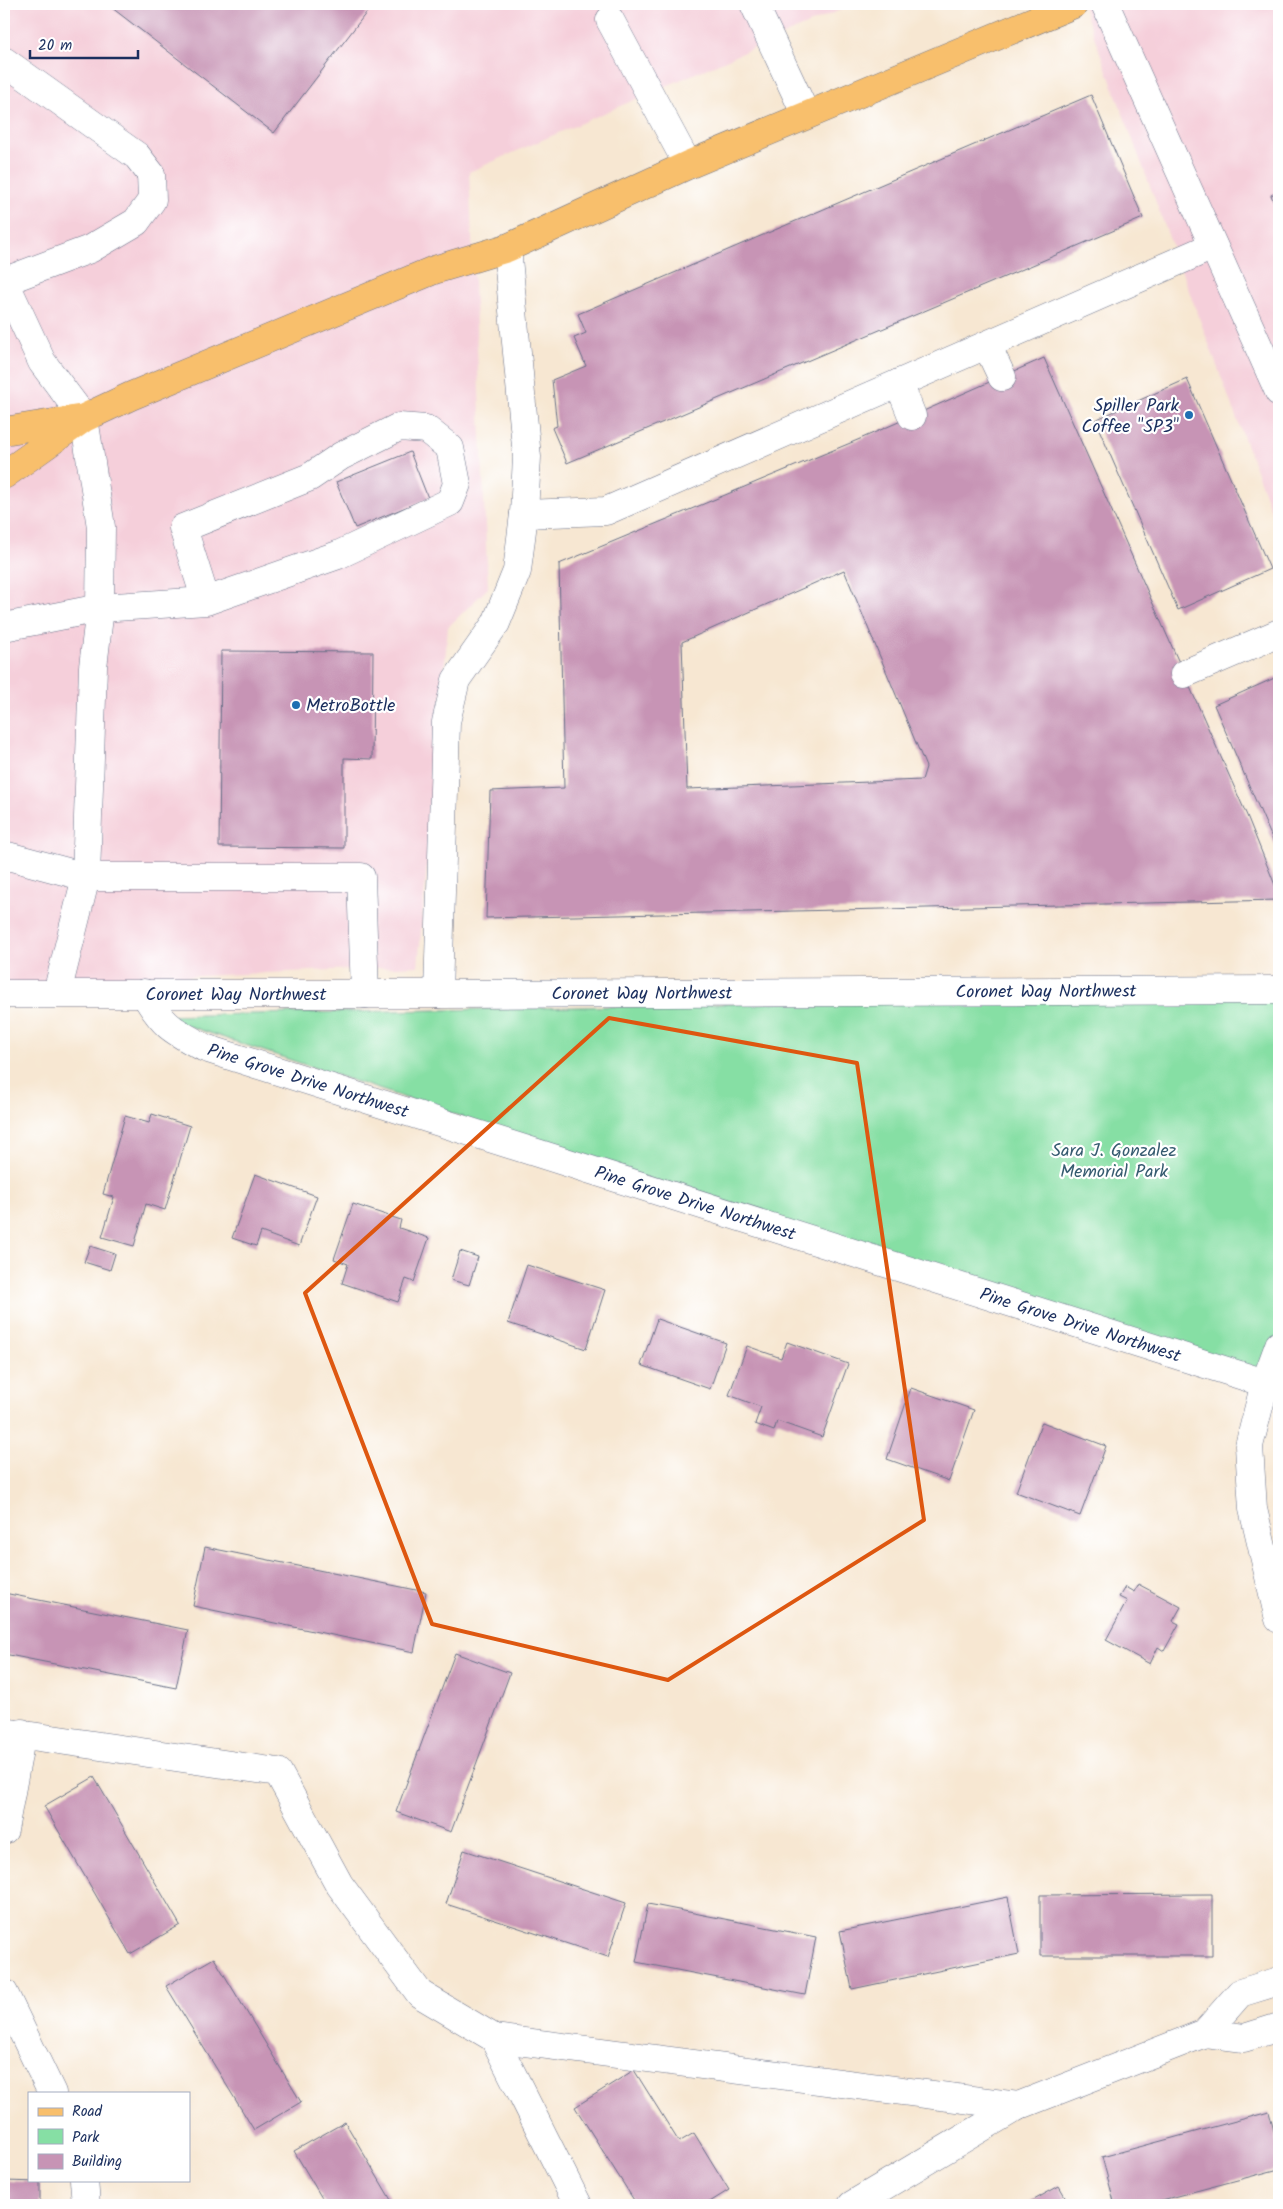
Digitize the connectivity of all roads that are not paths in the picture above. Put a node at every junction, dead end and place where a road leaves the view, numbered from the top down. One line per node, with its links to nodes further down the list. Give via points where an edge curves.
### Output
1 (754, 4): 6 (street)
2 (1074, 4): 6 (main road)
3 (1105, 4): 8 (street)
4 (610, 20): 7 (street)
5 (4, 61): 10 (street, via 137,156 151,174 152,200 136,222 90,249)
6 (806, 115): 7 (main road)
7 (688, 164): 9 (main road)
8 (1214, 246): 11 (street); 14 (street)
9 (507, 248): 16 (main road, via 434,270); 19 (street, via 527,457)
10 (5, 280): 16 (street, via 42,362)
11 (987, 345): 12 (street); 13 (street)
12 (1002, 377)
13 (899, 383): 15 (street); 19 (street, via 606,511)
14 (1279, 392)
15 (912, 416)
16 (84, 418): 17 (main road); 18 (main road); 21 (street, via 101,527)
17 (4, 431)
18 (4, 475)
19 (524, 514): 32 (street, via 517,570 496,622 456,680 446,722)
20 (206, 601): 20 (street, via 338,555 450,502 457,484 450,448 426,429 399,427 341,456 310,477 183,528); 21 (street)
21 (100, 608): 22 (street); 26 (street, via 93,667)
22 (4, 627)
23 (1279, 633): 24 (street)
24 (1184, 674)
25 (4, 855): 26 (street)
26 (86, 877): 28 (street); 31 (street, via 361,877)
27 (1279, 990): 32 (street, Coronet Way Northwest)
28 (56, 993): 29 (street, Coronet Way Northwest); 30 (street, Coronet Way Northwest)
29 (4, 994)
30 (144, 994): 31 (street, Coronet Way Northwest); 34 (street, Pine Grove Drive Northwest, via 172,1030 205,1048)
31 (365, 994): 32 (street, Coronet Way Northwest)
32 (438, 994)
33 (1279, 1345): 34 (street)
34 (1264, 1383): 35 (street, via 1249,1446 1251,1482 1253,1509)
35 (1279, 1619)
36 (13, 1732): 37 (street); 42 (street, via 278,1772 339,1884 420,1994)
37 (4, 1830)
38 (1279, 1981): 41 (street, via 1240,1993)
39 (4, 1992): 43 (street)
40 (1279, 2027): 41 (street, via 1244,2038)
41 (1205, 2033): 44 (street)
42 (494, 2038): 44 (street); 47 (street)
43 (52, 2092)
44 (1018, 2106): 48 (street)
45 (84, 2182): 46 (street)
46 (86, 2205)
47 (578, 2205)
48 (852, 2205)

